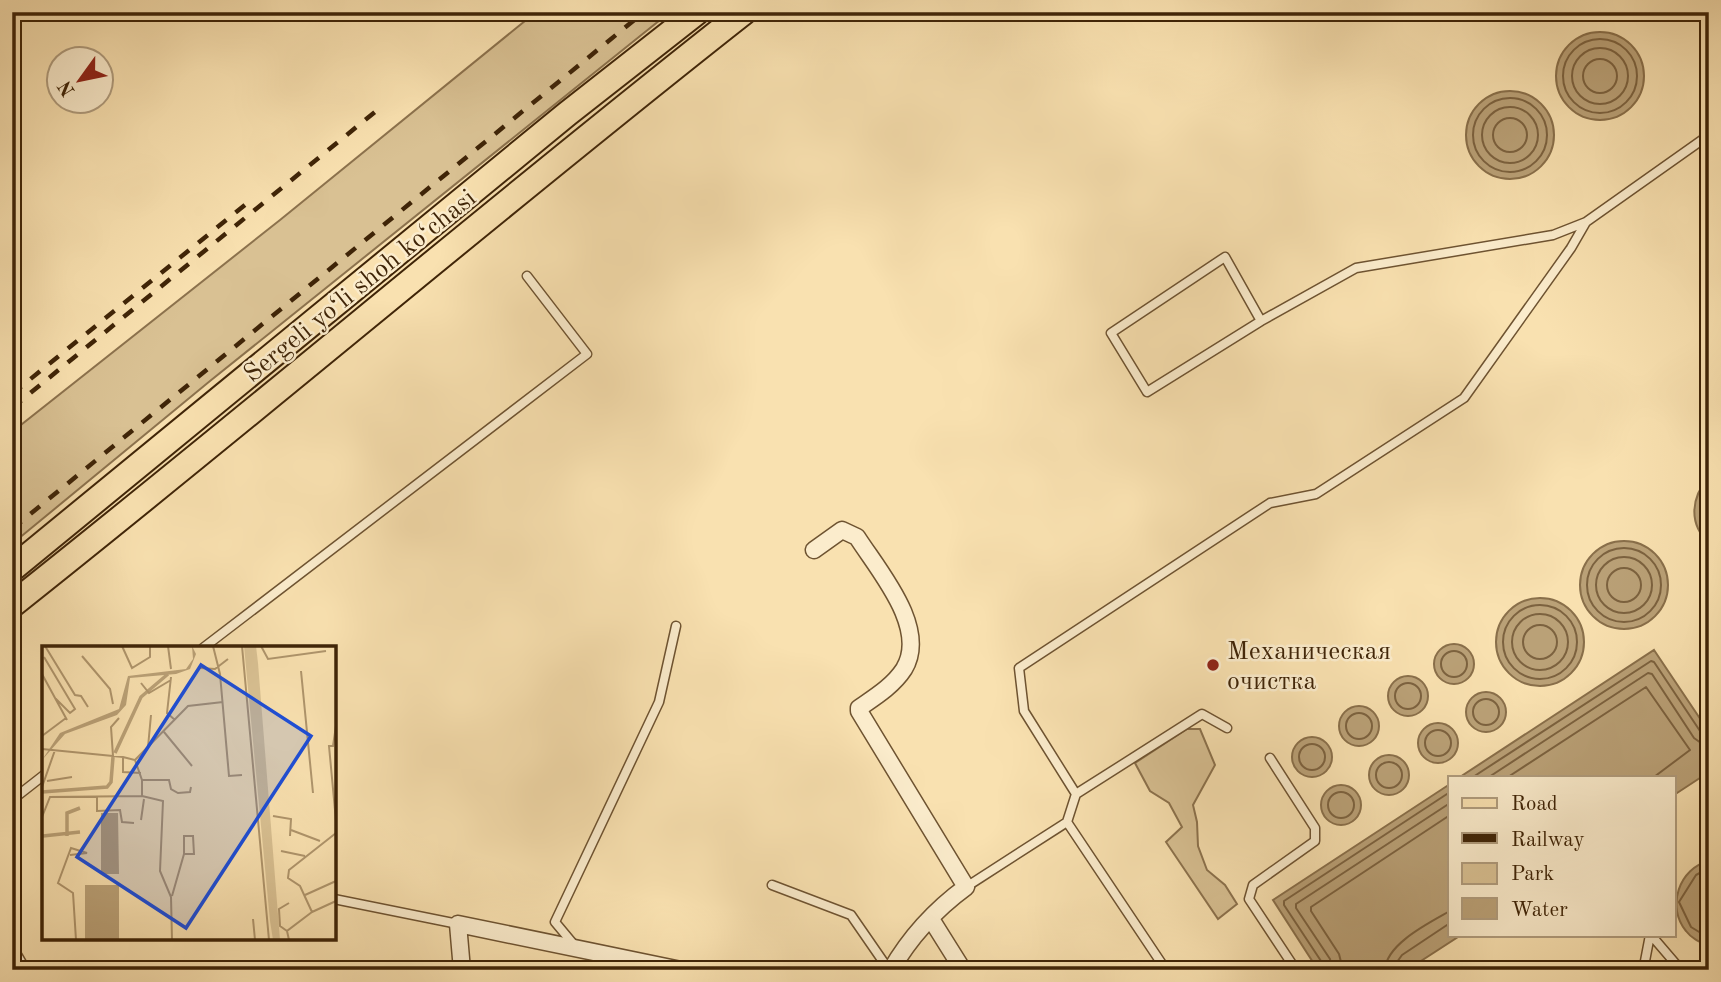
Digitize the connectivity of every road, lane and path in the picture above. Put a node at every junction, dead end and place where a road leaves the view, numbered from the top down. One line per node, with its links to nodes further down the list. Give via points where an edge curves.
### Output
1 (24, 12): 4 (lane)
2 (697, 12): 10 (main road, Sergeli yo‘li shoh ko‘chasi)
3 (744, 12): 11 (main road, Sergeli yo‘li shoh ko‘chasi)
4 (12, 22)
5 (1709, 135): 6 (lane)
6 (1586, 222): 8 (lane, via 1553,235 1356,268); 17 (lane, via 1464,398 1316,494 1270,503 1019,668 1024,711)
7 (527, 276): 13 (lane, via 587,354)
8 (1261, 321): 8 (lane, via 1225,257 1111,333 1147,392)
9 (814, 551): 21 (street, via 842,530 848,531 857,537 900,605 912,648 888,688 859,711)
10 (12, 569)
11 (12, 605)
12 (676, 626): 28 (lane, via 659,702 555,922)
13 (205, 646)
14 (1227, 728): 17 (lane, via 1202,714)
15 (1270, 758): 35 (lane, via 1315,828 1315,841 1253,885 1250,899)
16 (42, 777): 18 (lane)
17 (1076, 794): 19 (lane)
18 (12, 800)
19 (1067, 822): 21 (lane); 34 (lane)
20 (772, 885): 32 (lane, via 851,915)
21 (967, 887): 23 (street)
22 (336, 899): 24 (lane)
23 (931, 919): 32 (street); 33 (street)
24 (457, 924): 28 (street); 30 (street)
25 (1650, 936): 36 (lane)
26 (1651, 936): 37 (lane)
27 (12, 946): 29 (lane)
28 (577, 948): 31 (street)
29 (26, 970)
30 (462, 970)
31 (681, 970)
32 (890, 970)
33 (963, 970)
34 (1166, 970)
35 (1296, 970)
36 (1646, 970)
37 (1681, 970)

